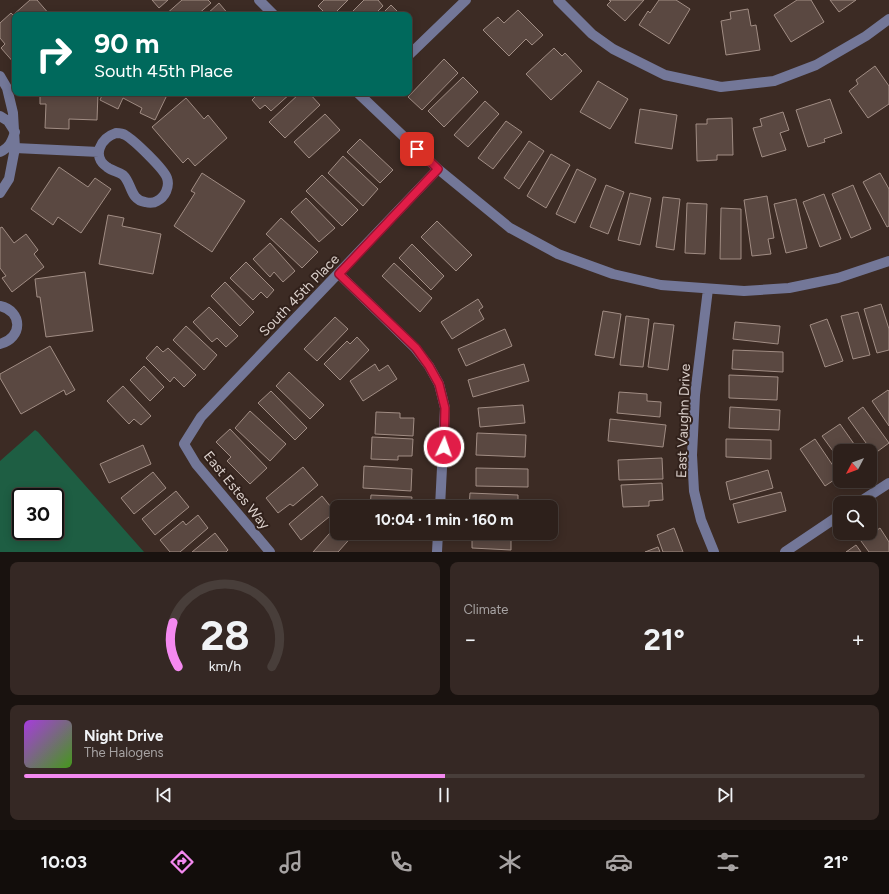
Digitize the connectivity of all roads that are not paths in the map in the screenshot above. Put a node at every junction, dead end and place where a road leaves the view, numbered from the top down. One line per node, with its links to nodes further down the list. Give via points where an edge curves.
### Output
1 (259, 0): 4 (street)
2 (466, 0): 6 (street)
3 (558, 0): 5 (street, via 592,34 613,49 665,75 721,87 774,81 816,65 866,36)
4 (271, 12)
5 (889, 19)
6 (412, 52)
7 (0, 76): 10 (street, via 7,88)
8 (364, 96): 14 (street)
9 (0, 116): 10 (street, via 8,121)
10 (15, 132): 11 (street); 12 (street, via 10,144)
11 (15, 148): 13 (street); 15 (street, via 9,179)
12 (0, 152)
13 (99, 152): 13 (street, via 106,167 124,176 142,202 158,201 166,193 168,183 164,172 124,134 116,133 109,136 101,144)
14 (438, 169): 17 (street, South 45th Place); 18 (street, via 510,228 558,254 613,274 661,284)
15 (0, 193)
16 (889, 260): 18 (street, via 838,278 789,288 744,291)
17 (339, 274): 21 (street, South 45th Place, via 201,417); 24 (street, via 416,348 439,384 445,408)
18 (708, 289): 29 (street, East Vaughn Drive, via 695,395 692,455 694,491 701,520)
19 (0, 306): 20 (street, via 11,311 17,328 11,339)
20 (0, 344)
21 (184, 444): 27 (street, East Estes Way, via 196,464)
22 (889, 483): 23 (street)
23 (869, 496)
24 (440, 500)
25 (833, 520): 30 (street)
26 (438, 540): 28 (street)
27 (270, 552)
28 (437, 552)
29 (714, 552)
30 (786, 552)

